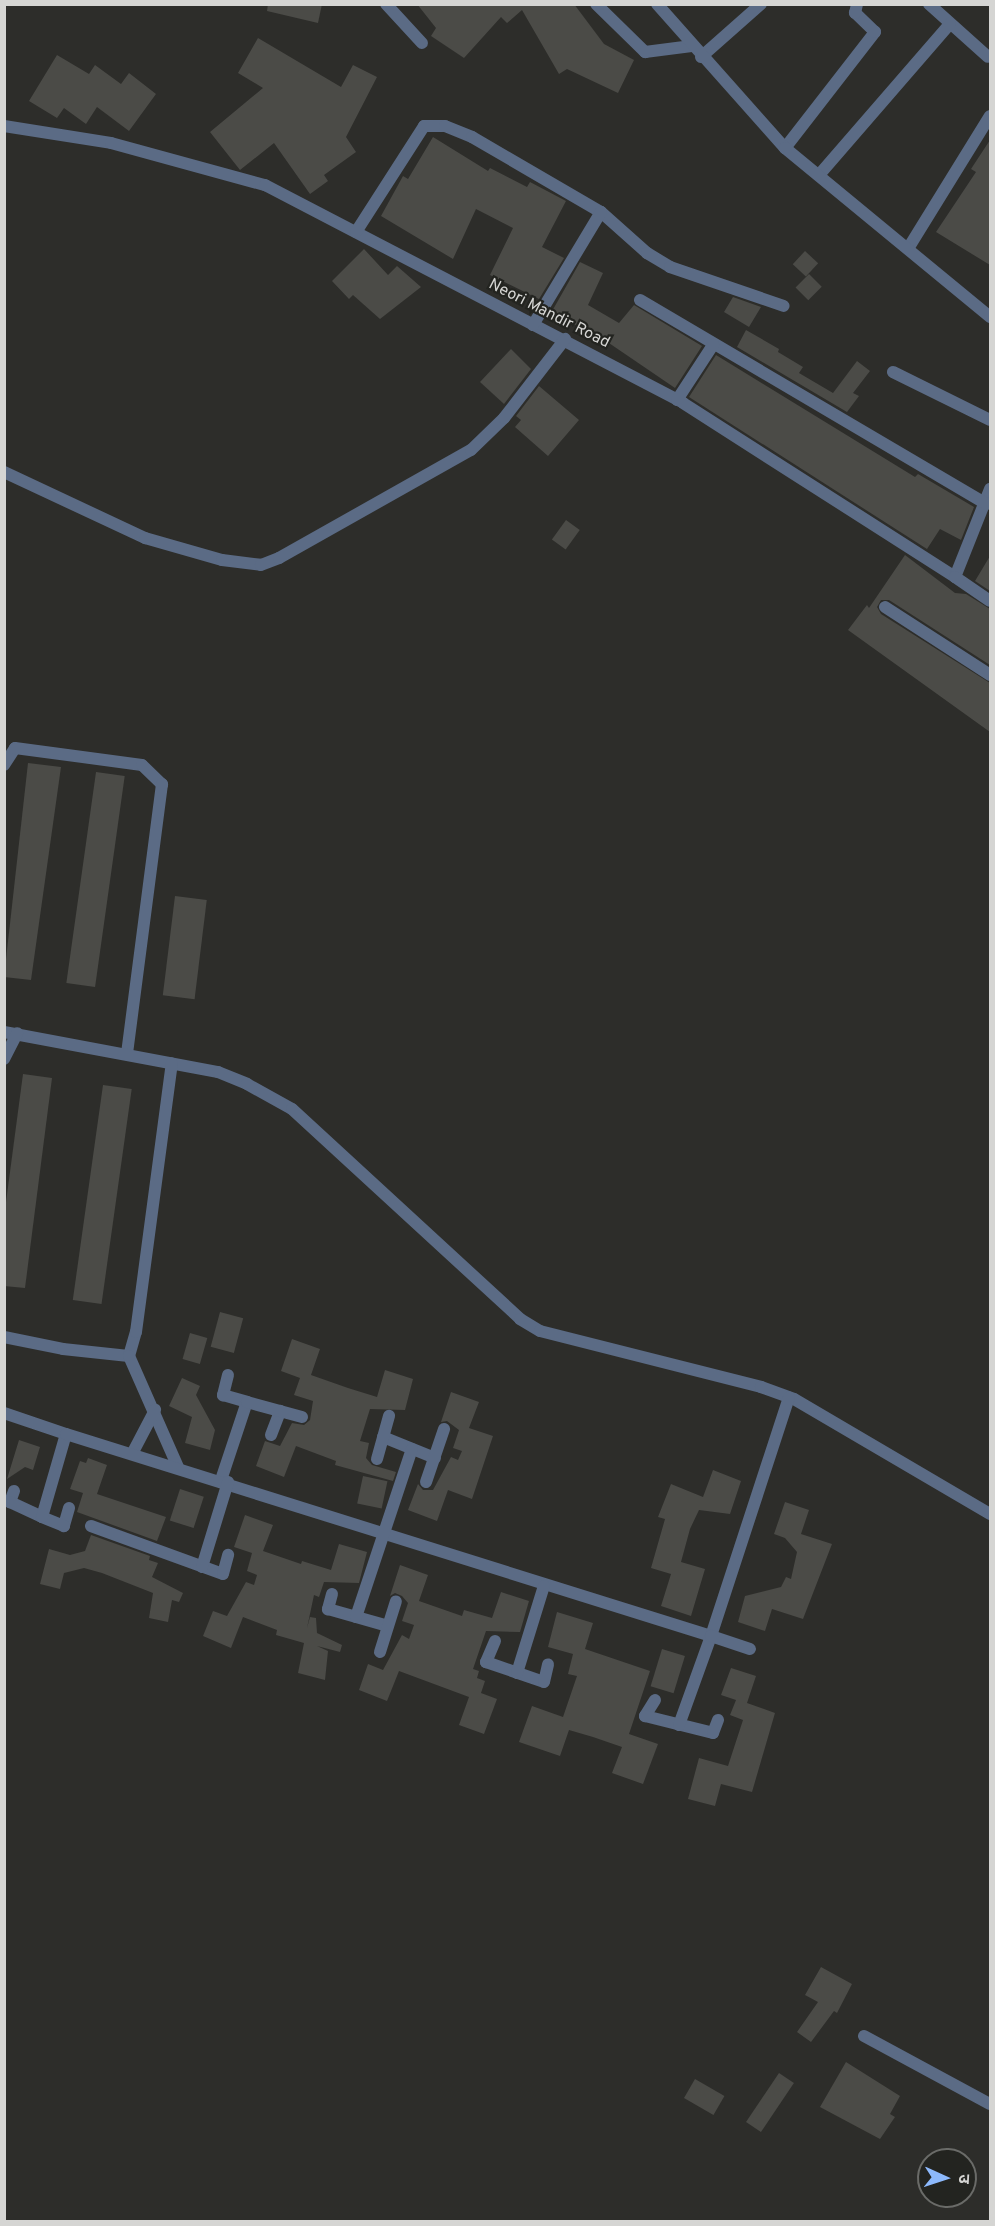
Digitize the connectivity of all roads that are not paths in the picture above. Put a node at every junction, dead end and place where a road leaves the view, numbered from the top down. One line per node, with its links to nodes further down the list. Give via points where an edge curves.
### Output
1 (386, 4): 8 (street)
2 (596, 4): 9 (street, via 645,52)
3 (657, 4): 9 (street)
4 (761, 4): 10 (street)
5 (857, 4): 14 (street, via 855,13 875,32)
6 (929, 4): 7 (street)
7 (950, 24): 11 (street); 15 (street)
8 (422, 43)
9 (692, 46): 10 (street)
10 (701, 57): 14 (street)
11 (988, 57)
12 (990, 116): 18 (street)
13 (4, 126): 17 (street, Neori Mandir Road, via 111,143 265,185)
14 (785, 147): 15 (street)
15 (819, 175): 18 (street)
16 (601, 212): 17 (street, via 472,136 445,126 424,126); 20 (street, via 647,253 670,267); 22 (street)
17 (356, 232): 22 (street, Neori Mandir Road)
18 (909, 247): 21 (street)
19 (640, 300): 24 (street)
20 (784, 306)
21 (990, 317)
22 (533, 325): 23 (street, Neori Mandir Road)
23 (565, 339): 26 (street, Neori Mandir Road); 28 (street, via 504,418 471,450 261,565 222,560 145,538)
24 (713, 345): 26 (street); 30 (street)
25 (893, 372): 27 (street)
26 (677, 399): 31 (street, Neori Mandir Road)
27 (990, 420)
28 (4, 472)
29 (990, 489): 30 (street)
30 (986, 504): 31 (street)
31 (955, 577): 32 (street, Neori Mandir Road)
32 (990, 601)
33 (885, 607): 34 (street)
34 (990, 675)
35 (4, 765): 37 (street, via 15,748 142,765 162,784)
36 (11, 1032): 37 (street); 38 (street)
37 (128, 1053): 39 (street)
38 (4, 1059)
39 (172, 1063): 41 (street, via 136,1332); 43 (street, via 218,1071 292,1109 520,1319 540,1331)
40 (4, 1337): 41 (street)
41 (129, 1356): 45 (street)
42 (228, 1375): 44 (street, via 223,1395)
43 (789, 1397): 63 (street); 74 (street)
44 (247, 1402): 46 (street); 59 (street)
45 (155, 1410): 55 (street); 58 (street)
46 (280, 1411): 49 (street); 52 (street)
47 (4, 1413): 51 (street)
48 (389, 1416): 53 (street)
49 (302, 1417)
50 (444, 1429): 56 (street)
51 (66, 1434): 55 (street); 64 (street)
52 (271, 1435)
53 (383, 1437): 54 (street); 57 (street)
54 (412, 1449): 56 (street); 66 (street)
55 (132, 1454): 58 (street)
56 (435, 1458): 60 (street)
57 (377, 1459)
58 (178, 1467): 59 (street)
59 (224, 1481): 66 (street); 68 (street)
60 (426, 1482)
61 (14, 1491): 64 (street, via 10,1502)
62 (69, 1508): 64 (street, via 64,1526)
63 (990, 1514)
64 (42, 1517)
65 (91, 1526): 68 (street)
66 (381, 1534): 69 (street); 72 (street)
67 (228, 1555): 68 (street, via 223,1574)
68 (202, 1567)
69 (544, 1586): 74 (street); 79 (street)
70 (332, 1594): 72 (street, via 328,1609)
71 (396, 1601): 73 (street)
72 (356, 1617): 73 (street)
73 (388, 1626): 77 (street)
74 (711, 1636): 76 (street); 82 (street)
75 (495, 1641): 79 (street, via 486,1662)
76 (750, 1649)
77 (380, 1652)
78 (548, 1664): 79 (street, via 544,1682)
79 (517, 1673)
80 (655, 1700): 82 (street, via 645,1716)
81 (718, 1720): 82 (street, via 713,1733)
82 (679, 1725)
83 (864, 2036): 84 (street)
84 (990, 2104)

